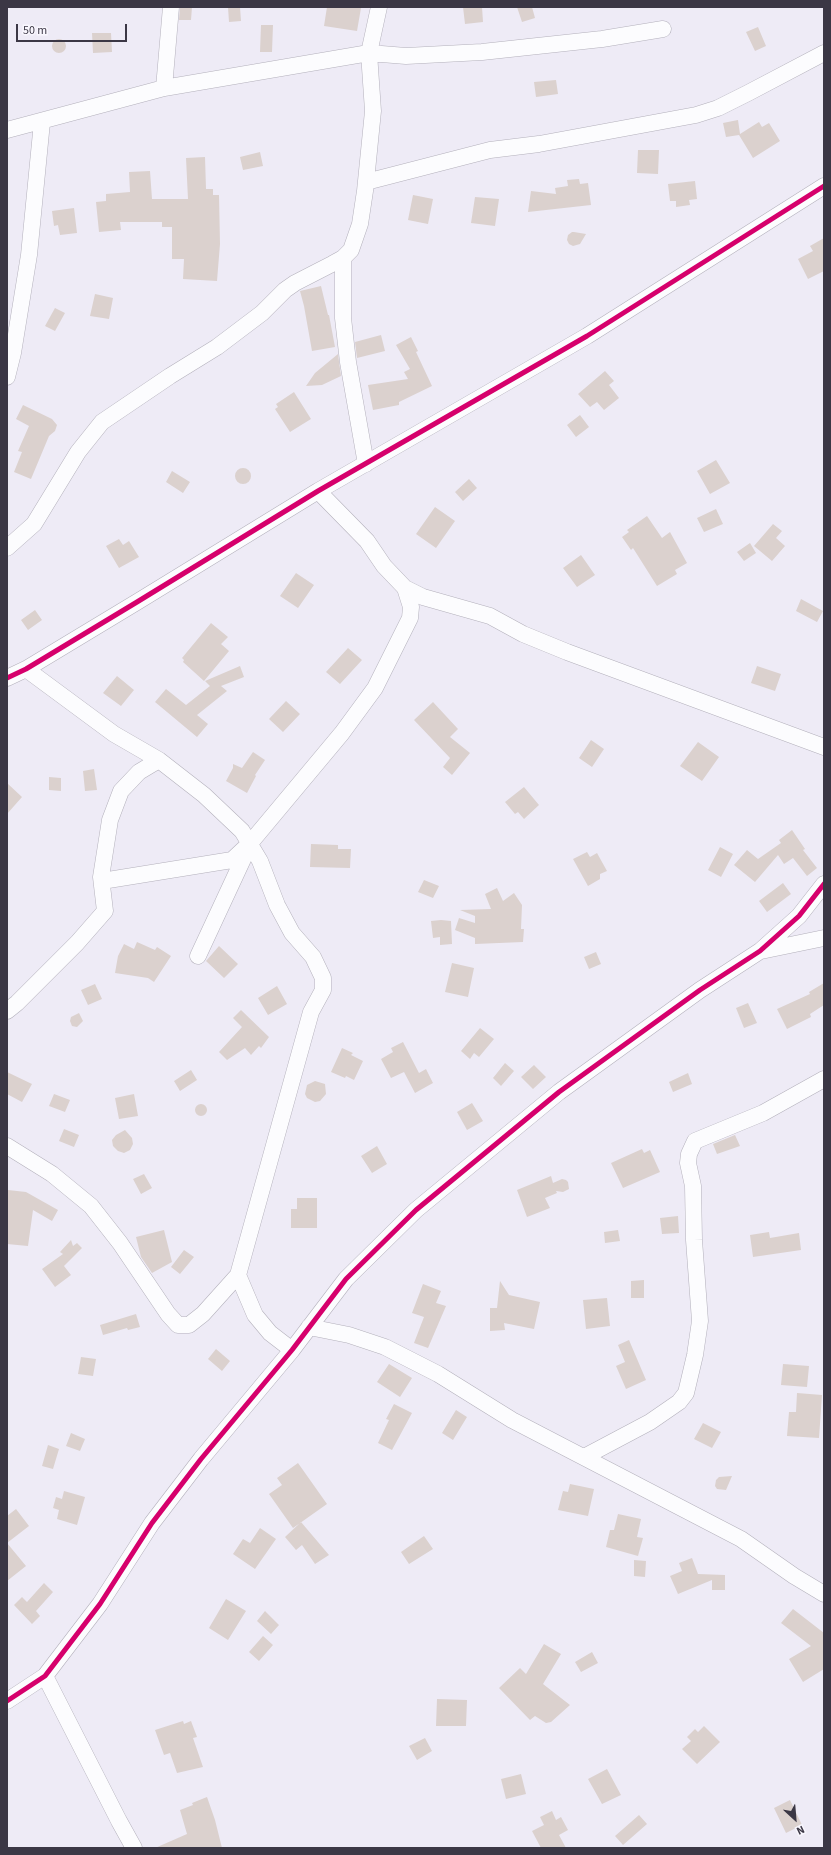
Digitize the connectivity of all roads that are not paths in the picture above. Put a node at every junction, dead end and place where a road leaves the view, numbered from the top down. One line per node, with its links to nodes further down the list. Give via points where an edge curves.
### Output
1 (171, 7): 6 (street)
2 (379, 7): 5 (street)
3 (662, 29): 5 (street, via 602,39 482,52 406,56)
4 (824, 52): 9 (street, via 718,108 539,144 490,150)
5 (369, 53): 6 (street); 9 (street, via 372,111)
6 (164, 88): 7 (street)
7 (42, 122): 8 (street); 12 (street, via 29,255)
8 (7, 130)
9 (366, 182): 11 (street, via 360,224 351,250)
10 (824, 186): 13 (street, via 587,336)
11 (343, 258): 13 (street, via 343,318); 15 (street, via 295,283 262,313 216,347 102,422 78,452 34,524)
12 (7, 377)
13 (366, 464): 14 (street)
14 (318, 491): 16 (street, via 367,541 384,566); 17 (street)
15 (7, 548)
16 (405, 588): 19 (street, via 423,597 490,616 523,634 567,652); 21 (street, via 411,607 410,618 375,688 342,733)
17 (26, 669): 18 (street); 20 (street, via 114,734)
18 (7, 678)
19 (824, 747)
20 (159, 760): 21 (street, via 204,795); 22 (street, via 139,772 121,791 110,820)
21 (251, 842): 22 (street, via 232,860); 26 (street); 30 (street, via 277,905 292,933 313,957 323,978 323,990 312,1012)
22 (102, 882): 27 (street, via 105,911 18,1003)
23 (824, 884): 25 (street, via 799,916)
24 (824, 938): 25 (street)
25 (760, 951): 31 (street, via 700,990 559,1092 416,1210 346,1278)
26 (198, 956)
27 (7, 1011)
28 (824, 1079): 33 (street, via 763,1113 695,1141 688,1163 693,1186 700,1321 686,1393 679,1402 650,1422)
29 (7, 1146): 30 (street, via 52,1174 91,1206 178,1325 189,1325 203,1314)
30 (238, 1274): 32 (street, via 255,1315 270,1333)
31 (309, 1327): 32 (street); 33 (street, via 349,1335 385,1347 438,1374 512,1420)
32 (292, 1350): 35 (street, via 152,1523 100,1604)
33 (584, 1458): 34 (street, via 741,1539)
34 (824, 1594)
35 (45, 1676): 36 (street); 37 (street)
36 (7, 1701)
37 (134, 1848)

